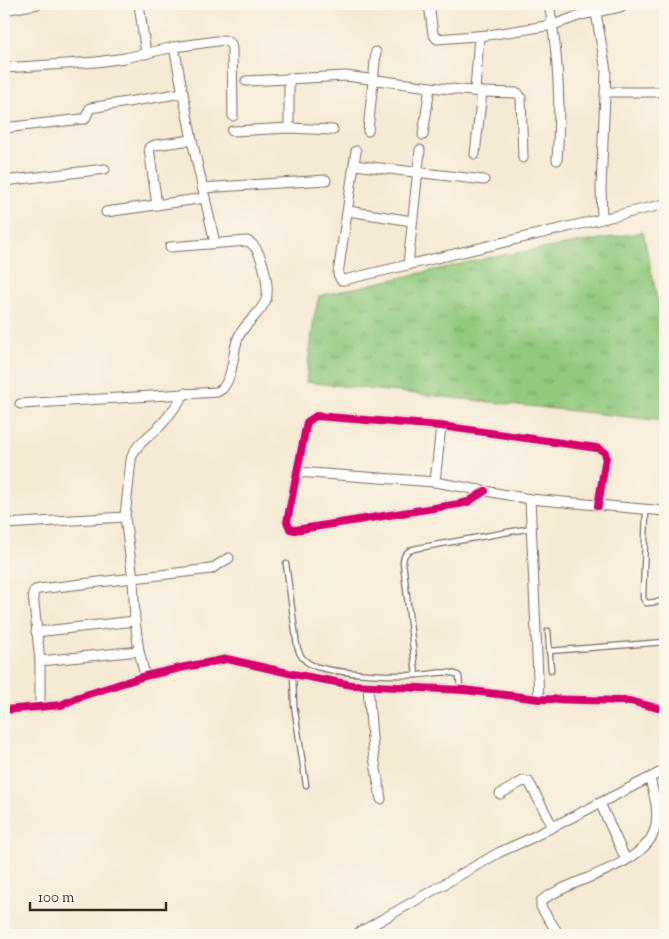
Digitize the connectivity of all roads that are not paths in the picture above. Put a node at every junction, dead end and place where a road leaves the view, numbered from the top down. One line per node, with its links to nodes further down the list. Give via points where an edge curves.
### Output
1 (38, 4): 6 (street)
2 (139, 4): 12 (street)
3 (429, 4): 9 (street, via 434,38)
4 (548, 4): 8 (street)
5 (624, 4): 7 (street)
6 (4, 10)
7 (596, 13): 8 (street); 19 (street, via 606,71)
8 (553, 25): 9 (street); 34 (street, via 558,87)
9 (479, 36): 18 (street)
10 (174, 47): 12 (street); 21 (street); 22 (street, via 228,42 232,49)
11 (376, 52): 15 (street)
12 (146, 54): 13 (street, via 96,62)
13 (4, 68)
14 (289, 78): 15 (street, via 346,76); 16 (street); 24 (street)
15 (375, 79): 17 (street); 27 (street)
16 (246, 80)
17 (430, 87): 18 (street); 28 (street)
18 (478, 91): 32 (street); 33 (street, via 520,94)
19 (606, 92): 20 (street); 47 (street)
20 (665, 92)
21 (182, 93): 23 (street, via 90,108 86,119 82,120); 29 (street)
22 (233, 116)
23 (4, 128)
24 (290, 128): 25 (street); 26 (street)
25 (333, 130)
26 (232, 131)
27 (368, 131)
28 (424, 135)
29 (192, 140): 41 (street); 44 (street, via 149,148)
30 (420, 150): 37 (street)
31 (356, 151): 35 (street)
32 (475, 154)
33 (523, 158)
34 (556, 160)
35 (354, 165): 37 (street); 45 (street)
36 (105, 169): 40 (street)
37 (417, 172): 39 (street); 48 (street)
38 (326, 180): 41 (street)
39 (484, 180)
40 (4, 181)
41 (202, 188): 42 (street)
42 (204, 198): 44 (street); 49 (street)
43 (665, 204): 47 (street)
44 (157, 205): 46 (street)
45 (348, 211): 48 (street); 51 (street, via 338,274 341,280)
46 (106, 212)
47 (602, 218): 51 (street)
48 (412, 221): 51 (street)
49 (215, 243): 50 (street); 52 (street, via 246,241 255,246 267,286 266,299 238,338 222,390)
50 (170, 247)
51 (408, 265)
52 (185, 393): 53 (street); 62 (street, via 162,424 133,452)
53 (20, 404)
54 (441, 426): 55 (street, via 316,416 307,422); 56 (street); 59 (street, via 602,449 606,457)
55 (297, 472): 56 (street); 57 (street, via 287,522 290,529 459,504)
56 (435, 482): 57 (street)
57 (485, 491): 58 (street)
58 (530, 499): 59 (street); 64 (street)
59 (598, 506): 60 (street)
60 (646, 510): 61 (street); 68 (lane, via 643,598 646,603)
61 (665, 511)
62 (125, 517): 63 (street); 67 (street)
63 (4, 524)
64 (531, 528): 79 (lane, via 418,548 406,553 403,562); 82 (street)
65 (229, 558): 67 (street, via 211,569)
66 (286, 564): 79 (lane, via 297,646 303,659 318,667 342,671)
67 (132, 579): 69 (street); 71 (street, via 35,590)
68 (665, 601)
69 (135, 621): 71 (street); 73 (street)
70 (548, 631): 74 (lane)
71 (36, 632): 75 (street)
72 (665, 642): 74 (lane)
73 (139, 651): 75 (street); 78 (street)
74 (549, 651): 76 (lane)
75 (40, 661): 83 (street)
76 (551, 670)
77 (293, 674): 78 (street, via 227,659); 80 (street); 88 (lane, via 294,705)
78 (145, 676): 83 (street, via 61,705)
79 (416, 676): 81 (lane, via 456,674)
80 (368, 686): 81 (street); 90 (street)
81 (460, 690): 82 (street)
82 (539, 699): 85 (street, via 630,701)
83 (40, 707): 84 (street)
84 (4, 710)
85 (665, 710)
86 (665, 770): 87 (street)
87 (650, 778): 91 (street); 93 (street, via 656,824 645,847)
88 (306, 785)
89 (500, 794): 92 (street, via 523,781 530,782)
90 (381, 799)
91 (600, 803): 92 (street); 93 (street)
92 (553, 827): 94 (street, via 500,852)
93 (626, 860): 95 (street, via 541,901 541,907)
94 (355, 935)
95 (559, 935)

